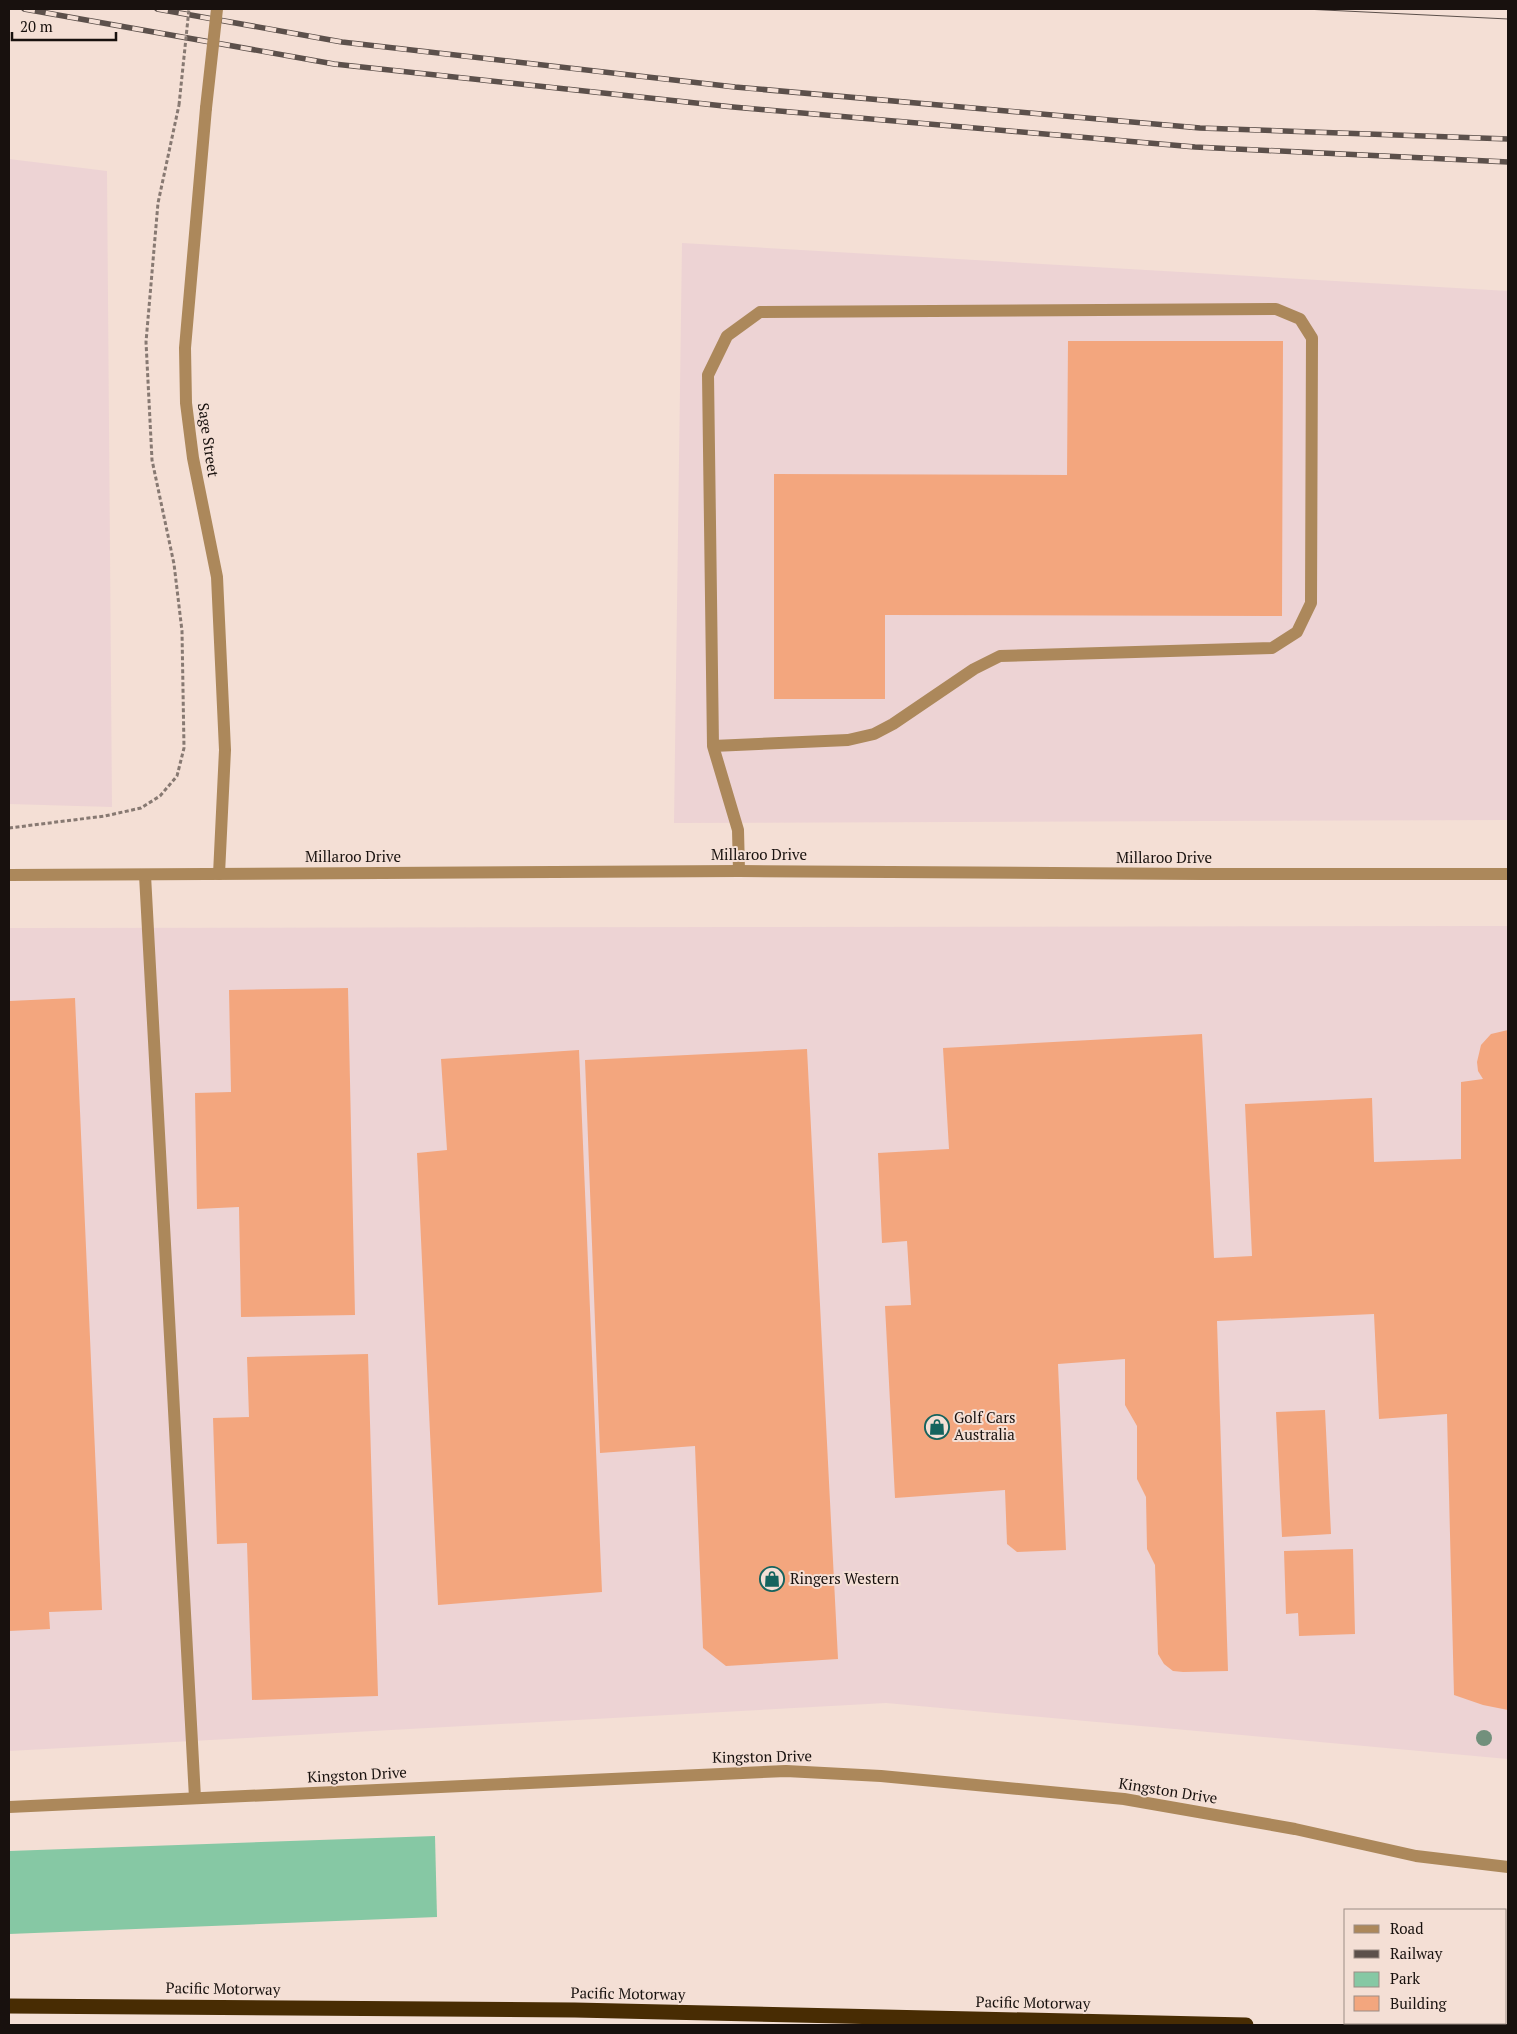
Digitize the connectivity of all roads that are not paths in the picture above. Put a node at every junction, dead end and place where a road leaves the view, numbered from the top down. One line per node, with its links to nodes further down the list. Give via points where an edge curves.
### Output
1 (217, 9): 4 (street, Sage Street, bridge, via 185,348 186,403 193,458 217,577 225,750)
2 (713, 746): 2 (street, via 708,376 727,336 760,312 1276,309 1300,319 1312,338 1311,603 1297,632 1272,648 1000,656 974,668 874,734 848,740); 3 (street, via 738,830)
3 (739, 871): 4 (street, Millaroo Drive); 5 (street, Millaroo Drive)
4 (218, 874): 7 (street, Millaroo Drive)
5 (1508, 874)
6 (9, 875): 7 (street, Millaroo Drive)
7 (145, 875): 8 (street)
8 (195, 1798): 9 (street, Kingston Drive); 10 (street, Kingston Drive, via 786,1771 881,1776 1124,1799 1295,1829 1416,1856)
9 (9, 1807)
10 (1508, 1867)
11 (9, 2006): 12 (highway, Pacific Motorway, via 584,2010)
12 (1246, 2025)

